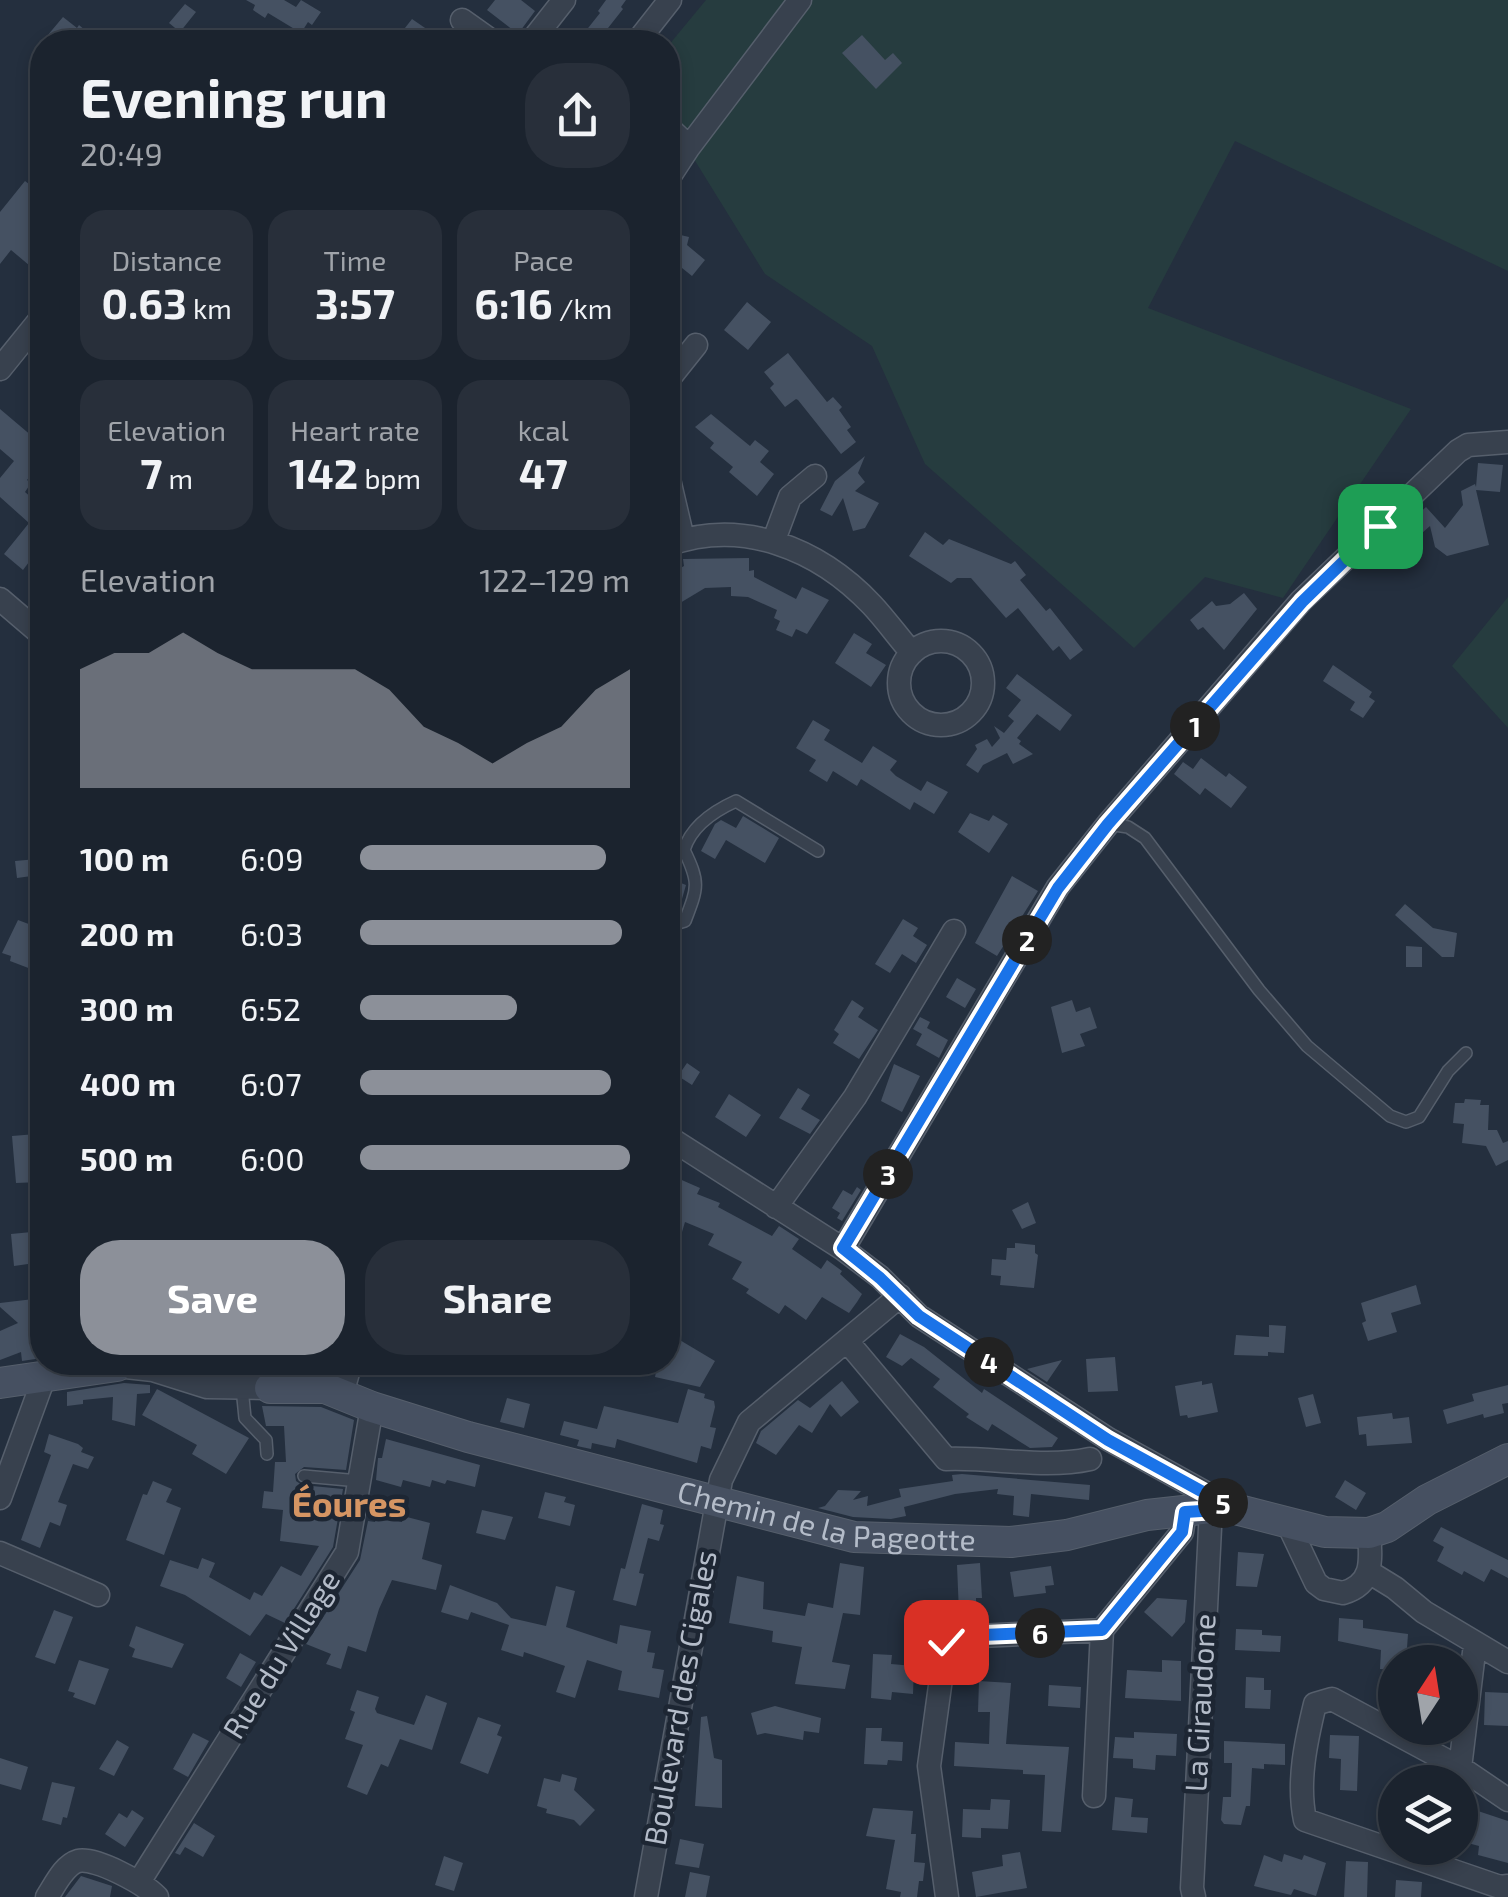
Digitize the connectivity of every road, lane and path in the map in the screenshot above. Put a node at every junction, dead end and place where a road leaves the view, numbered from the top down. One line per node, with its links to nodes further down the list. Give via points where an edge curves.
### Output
1 (670, 0): 7 (street)
2 (800, 0): 9 (street)
3 (552, 4): 6 (street)
4 (462, 20): 5 (street)
5 (476, 30)
6 (538, 30)
7 (646, 30)
8 (680, 138): 9 (street)
9 (689, 147): 10 (street)
10 (680, 160)
11 (30, 332): 14 (street)
12 (696, 345): 13 (street)
13 (680, 365)
14 (0, 369)
15 (1508, 442): 22 (street, via 1458,450 1302,602)
16 (816, 476): 17 (street, via 790,498)
17 (774, 540): 18 (street, via 709,534); 21 (street, via 829,570 870,603)
18 (680, 541)
19 (0, 598): 20 (street)
20 (30, 625)
21 (912, 653)
22 (1108, 824): 26 (lane, via 1145,838 1306,1046 1390,1116 1406,1122 1419,1117); 29 (street, via 1058,888)
23 (818, 851): 24 (lane, via 736,801 727,805 689,834 684,850 698,888)
24 (680, 922)
25 (954, 931): 28 (street, via 855,1097)
26 (1466, 1053)
27 (680, 1146): 28 (street)
28 (776, 1207): 29 (street)
29 (843, 1248): 30 (street)
30 (900, 1296): 31 (street, Boulevard des Cigales); 46 (street, via 919,1316)
31 (847, 1340): 41 (street, via 936,1463); 45 (street, Boulevard des Cigales, via 749,1422)
32 (45, 1375): 35 (street); 44 (street)
33 (169, 1375): 36 (street, via 207,1387)
34 (347, 1375): 37 (street)
35 (0, 1383)
36 (256, 1388): 37 (street, Chemin de la Pageotte, via 315,1386); 39 (lane, via 245,1418 266,1440)
37 (342, 1394): 38 (street, Chemin de la Pageotte)
38 (372, 1407): 43 (street, Rue du Village); 45 (street, Chemin de la Pageotte)
39 (267, 1454)
40 (1508, 1458): 48 (street, Chemin de la Pageotte)
41 (1090, 1459)
42 (304, 1476): 43 (lane)
43 (359, 1480): 63 (street, Rue du Village, via 347,1552)
44 (0, 1498)
45 (717, 1500): 46 (street, Chemin de la Pageotte, via 854,1536 956,1542 1030,1540 1147,1515); 65 (street, Boulevard des Cigales)
46 (1210, 1510): 47 (street, Chemin de la Pageotte); 52 (street, via 1182,1532); 67 (street, La Giraudone)
47 (1288, 1524): 48 (street, Chemin de la Pageotte); 50 (street, via 1310,1575 1324,1589 1351,1591)
48 (1369, 1533): 50 (street)
49 (0, 1553): 51 (street)
50 (1370, 1572): 53 (street)
51 (98, 1595)
52 (1102, 1630): 58 (street); 66 (street, via 946,1642 929,1766)
53 (1475, 1644): 54 (street); 56 (street)
54 (1508, 1662)
55 (1455, 1765): 60 (street, via 1332,1698 1315,1704 1306,1738 1306,1820)
56 (1460, 1765)
57 (1478, 1780): 59 (street)
58 (1094, 1796)
59 (1508, 1800)
60 (1378, 1845)
61 (1436, 1865): 62 (street)
62 (1508, 1886)
63 (148, 1890): 64 (street, via 80,1861)
64 (47, 1897)
65 (646, 1897)
66 (947, 1897)
67 (1194, 1897)

